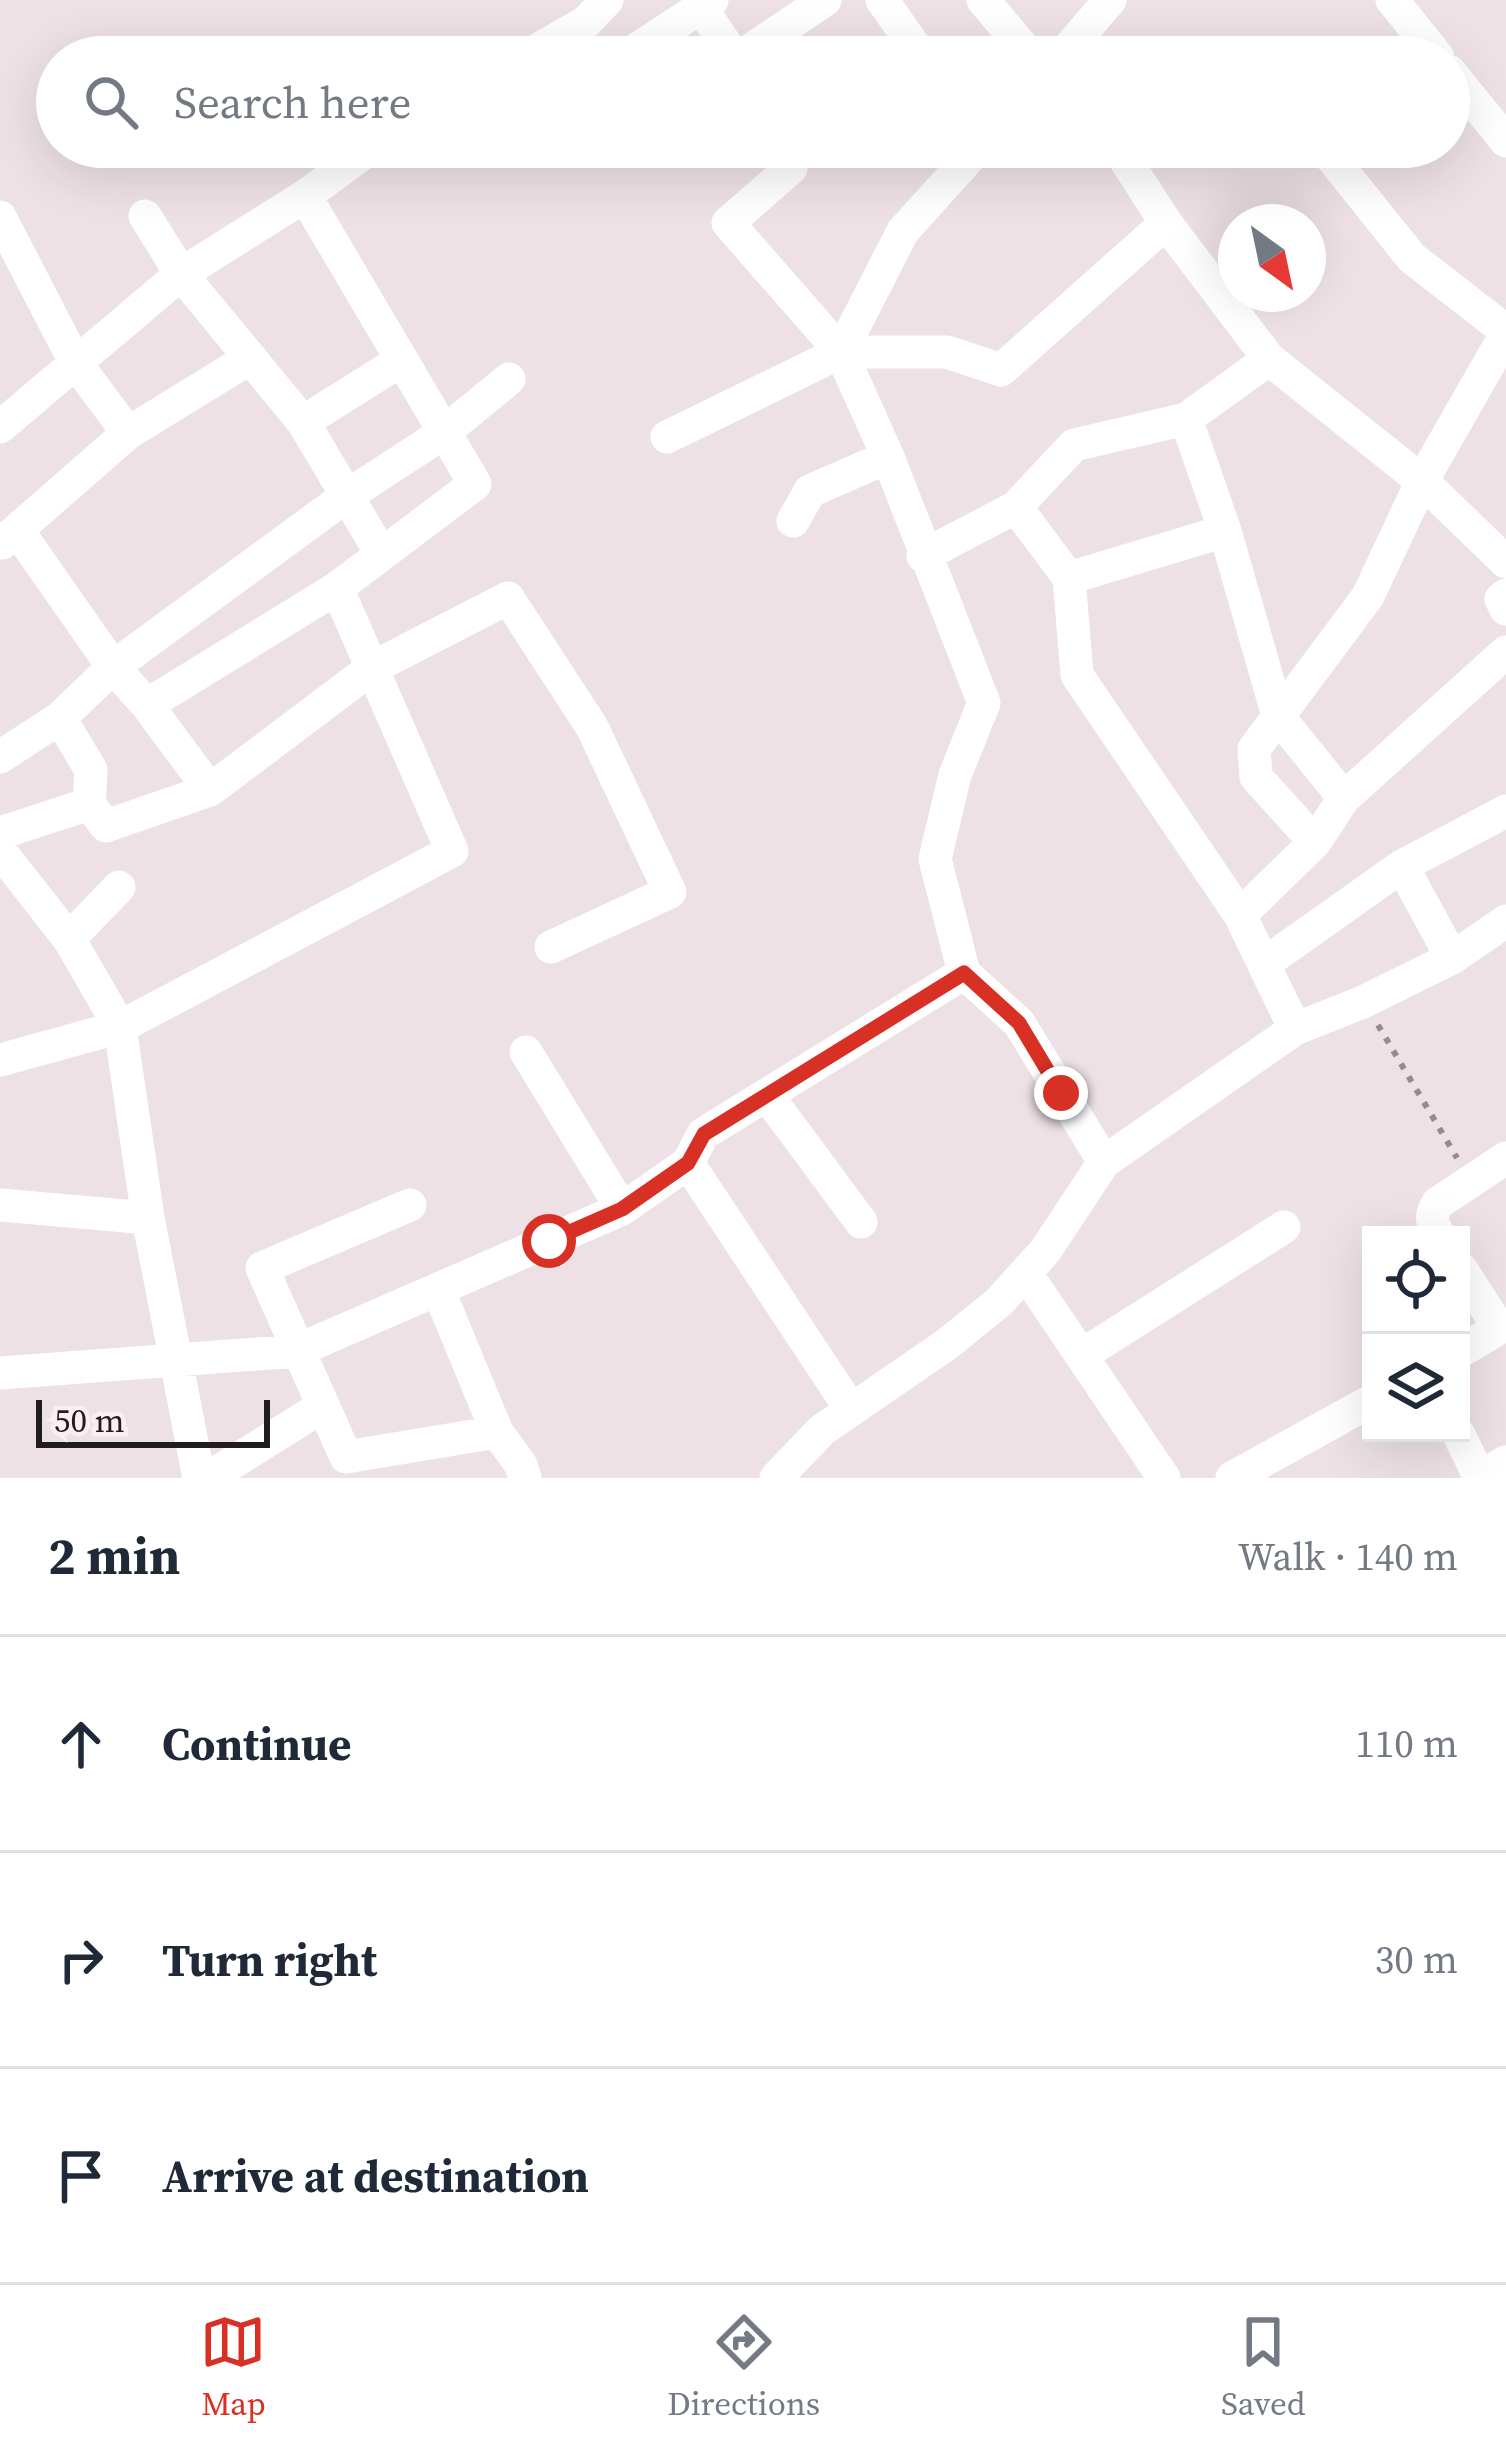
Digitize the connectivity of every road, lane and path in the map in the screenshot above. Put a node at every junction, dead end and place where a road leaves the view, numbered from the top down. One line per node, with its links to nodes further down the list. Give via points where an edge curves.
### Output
1 (825, 0): 11 (street)
2 (882, 0): 12 (street)
3 (983, 0): 13 (street)
4 (1110, 0): 14 (street)
5 (1392, 0): 15 (street)
6 (707, 4): 9 (street); 10 (street)
7 (596, 11): 8 (street)
8 (557, 36)
9 (657, 36)
10 (725, 36)
11 (769, 36)
12 (907, 36)
13 (1013, 36)
14 (1079, 36)
15 (1421, 36)
16 (1470, 97): 17 (street)
17 (1506, 141)
18 (343, 168): 23 (street)
19 (791, 168): 29 (street, via 728,223)
20 (960, 168): 29 (street, via 904,231)
21 (1131, 168): 26 (street)
22 (1340, 168): 28 (street, via 1412,259)
23 (304, 196): 27 (street); 32 (street)
24 (145, 216): 27 (street)
25 (0, 217): 33 (street)
26 (1166, 223): 29 (street, via 1001,370 946,352); 31 (street)
27 (181, 274): 30 (street); 33 (street)
28 (1506, 333): 42 (street)
29 (841, 352): 40 (street); 41 (street)
30 (250, 358): 36 (street); 38 (street)
31 (1269, 359): 35 (street); 42 (street)
32 (402, 360): 36 (street); 39 (street)
33 (75, 362): 37 (street); 38 (street)
34 (509, 379): 39 (street)
35 (1186, 419): 44 (street, via 1074,445); 46 (street)
36 (303, 422): 43 (street)
37 (0, 427)
38 (128, 433): 47 (street)
39 (442, 434): 43 (street); 48 (street, via 475,484)
40 (667, 437)
41 (888, 457): 45 (street, via 810,491); 49 (street)
42 (1422, 481): 50 (street); 59 (street, via 1368,596)
43 (345, 497): 48 (street); 56 (street)
44 (1016, 507): 49 (street); 51 (street)
45 (793, 521)
46 (1226, 531): 51 (street); 59 (street)
47 (9, 538): 56 (street)
48 (381, 554): 52 (street)
49 (923, 556): 77 (street, via 984,703 934,859)
50 (1506, 562)
51 (1069, 578): 71 (street, via 1077,675)
52 (337, 588): 57 (street); 58 (street)
53 (1506, 596): 54 (street)
54 (1506, 609)
55 (1506, 652): 63 (street)
56 (113, 667): 58 (street); 60 (street)
57 (372, 668): 62 (street); 74 (street, via 508,598 592,727 670,892); 79 (street, via 452,850)
58 (147, 705): 62 (street)
59 (1278, 716): 63 (street); 67 (street, via 1254,748 1256,777)
60 (60, 718): 61 (street); 64 (street, via 91,770)
61 (0, 757)
62 (210, 790): 64 (street, via 106,826)
63 (1344, 798): 67 (street)
64 (89, 804): 66 (street)
65 (1506, 812): 69 (street)
66 (0, 832)
67 (1315, 842): 71 (street)
68 (0, 851): 73 (street)
69 (1402, 866): 75 (street); 76 (street)
70 (119, 886): 73 (street)
71 (1240, 915): 76 (street)
72 (1506, 921): 75 (street)
73 (69, 939): 79 (street)
74 (551, 947)
75 (1452, 958): 78 (street)
76 (1264, 963): 80 (street)
77 (964, 973): 83 (street); 85 (street, via 1019,1023)
78 (1364, 1002): 80 (street); 87 (path)
79 (120, 1028): 82 (street); 91 (street)
80 (1295, 1029): 85 (street)
81 (526, 1052): 90 (street)
82 (0, 1060)
83 (767, 1095): 86 (street, via 704,1134); 92 (street)
84 (1506, 1158): 87 (street)
85 (1104, 1162): 95 (street)
86 (688, 1163): 90 (street); 106 (street)
87 (1470, 1179): 93 (street, via 1432,1212)
88 (0, 1205): 91 (street)
89 (410, 1205): 100 (street, via 262,1268)
90 (622, 1209): 97 (street)
91 (148, 1218): 102 (street)
92 (861, 1222)
93 (1433, 1226)
94 (1284, 1227): 101 (street)
95 (1027, 1275): 101 (street); 106 (street, via 947,1344)
96 (1470, 1281): 98 (street)
97 (438, 1289): 100 (street); 107 (street)
98 (1503, 1326): 99 (street)
99 (1470, 1346)
100 (296, 1351): 102 (street); 104 (street)
101 (1082, 1355): 114 (street)
102 (177, 1362): 103 (street); 111 (street)
103 (0, 1372)
104 (322, 1406): 107 (street, via 346,1457); 111 (street)
105 (1362, 1406): 115 (street)
106 (850, 1408): 113 (street)
107 (497, 1432): 112 (street)
108 (1462, 1442): 110 (street)
109 (1506, 1462): 110 (street)
110 (1479, 1477)
111 (204, 1478)
112 (525, 1478)
113 (776, 1478)
114 (1164, 1478)
115 (1232, 1478)

